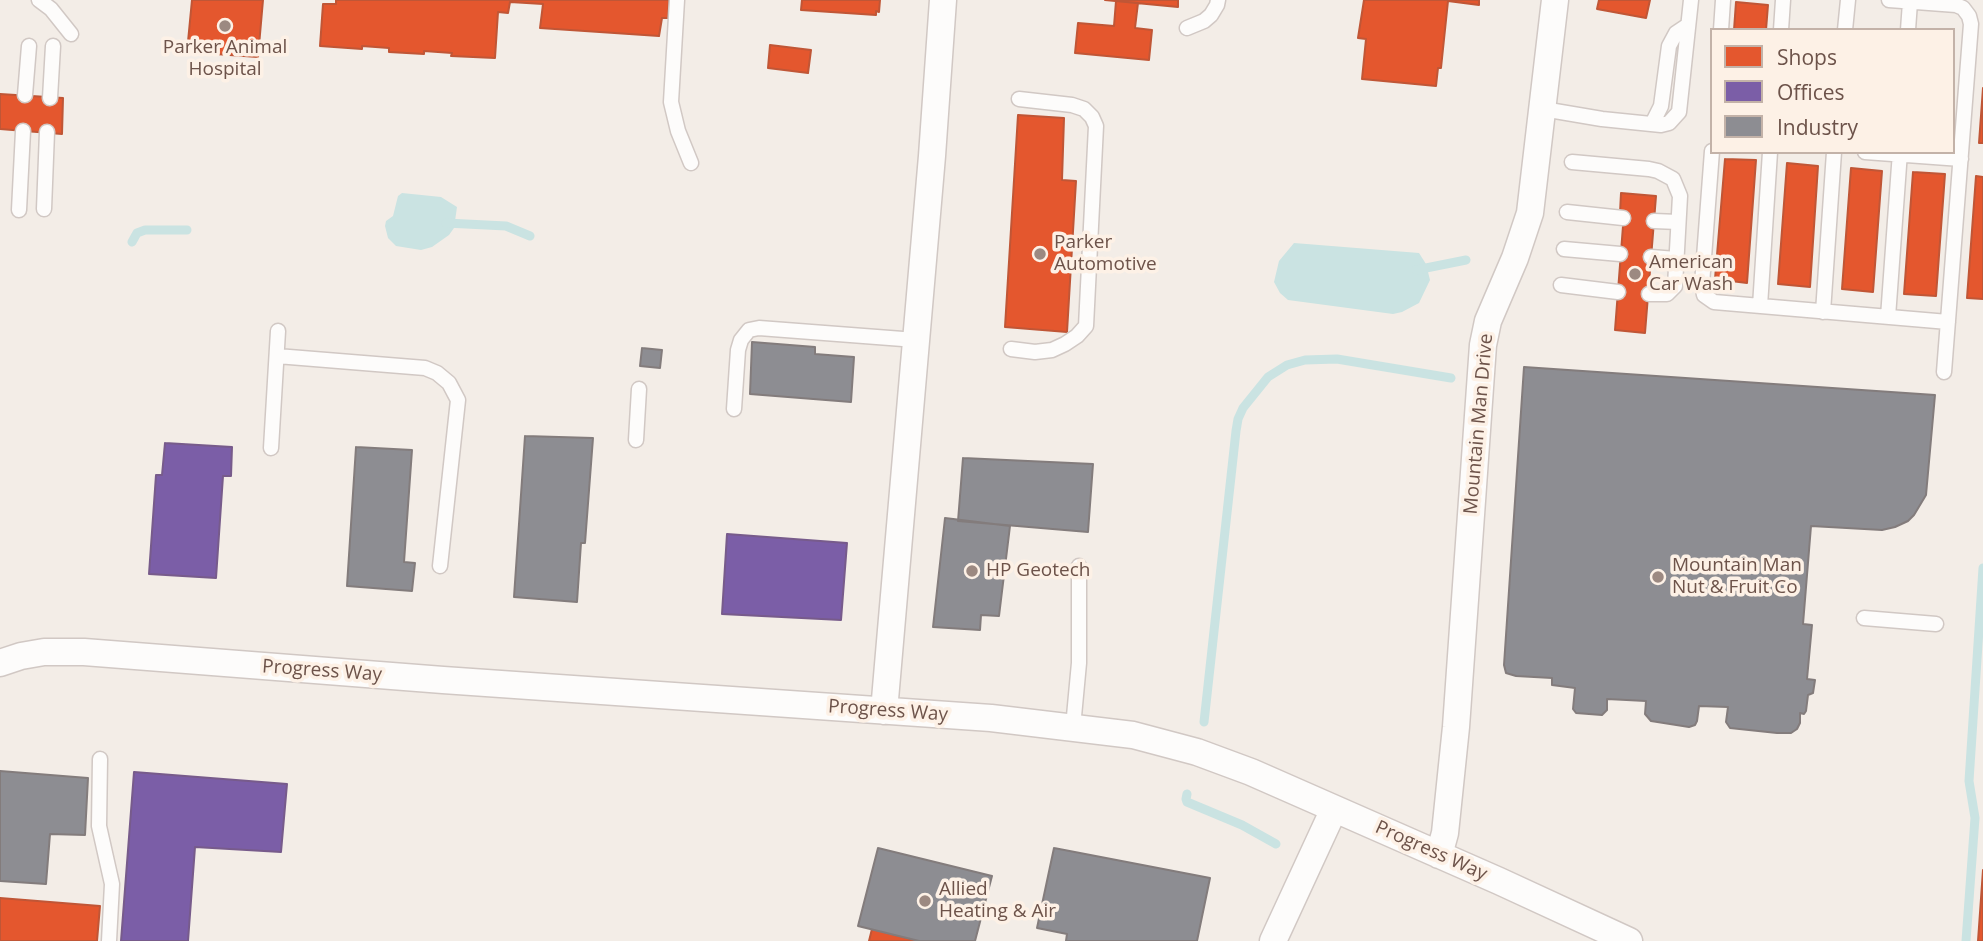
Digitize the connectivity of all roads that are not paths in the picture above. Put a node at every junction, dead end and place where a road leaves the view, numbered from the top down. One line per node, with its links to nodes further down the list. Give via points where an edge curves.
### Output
1 (39, 0): 17 (lane)
2 (677, 0): 33 (lane, via 671,102)
3 (943, 0): 52 (street)
4 (1218, 0): 12 (lane, via 1211,15)
5 (1555, 0): 23 (street, Mountain Man Drive)
6 (1691, 0): 23 (lane, via 1679,113 1669,123 1602,120)
7 (1723, 0): 13 (lane)
8 (1783, 0): 14 (lane)
9 (1848, 0): 15 (lane)
10 (1889, 0): 11 (lane)
11 (1910, 2): 16 (lane); 31 (lane, via 1956,5 1969,16)
12 (1187, 28)
13 (1721, 28)
14 (1781, 28)
15 (1845, 28)
16 (1908, 28)
17 (71, 34)
18 (29, 46): 20 (lane)
19 (53, 46): 21 (lane)
20 (25, 96)
21 (50, 98)
22 (1019, 99): 53 (lane, via 1084,109 1096,126 1087,326 1052,349)
23 (1543, 109): 69 (street, Mountain Man Drive, via 1530,213 1483,345 1456,727)
24 (23, 131): 35 (lane)
25 (47, 132): 34 (lane)
26 (1712, 154): 47 (lane, via 1704,295 1714,302)
27 (1770, 154): 47 (lane)
28 (1835, 154): 48 (lane)
29 (1900, 154): 49 (lane)
30 (1910, 154): 31 (lane)
31 (1961, 159): 50 (lane)
32 (1572, 162): 39 (lane, via 1649,169 1666,175 1673,179 1680,197)
33 (691, 163)
34 (44, 209)
35 (19, 210)
36 (1567, 212): 37 (lane)
37 (1623, 218)
38 (1654, 221): 39 (lane)
39 (1678, 222): 43 (lane)
40 (1564, 249): 41 (lane)
41 (1620, 254)
42 (1651, 257): 43 (lane)
43 (1676, 259): 46 (lane, via 1672,291)
44 (1561, 285): 45 (lane)
45 (1618, 292)
46 (1648, 294)
47 (1760, 306): 48 (lane)
48 (1823, 312): 49 (lane)
49 (1888, 317): 50 (lane)
50 (1948, 322): 55 (lane)
51 (278, 331): 54 (lane)
52 (916, 340): 57 (lane, via 749,330 738,350); 65 (street)
53 (1011, 349)
54 (276, 356): 59 (lane); 60 (lane, via 425,368 449,383 458,400)
55 (1944, 372)
56 (639, 389): 58 (lane)
57 (734, 409)
58 (636, 440)
59 (271, 448)
60 (440, 566)
61 (1079, 566): 66 (lane, via 1079,663)
62 (1864, 618): 63 (lane)
63 (1936, 624)
64 (0, 663): 65 (street, Progress Way, via 44,652 84,652)
65 (884, 711): 66 (street, Progress Way)
66 (1073, 727): 68 (street, Progress Way, via 1197,752)
67 (100, 759): 70 (lane, via 99,826 112,884)
68 (1334, 809): 69 (street, Progress Way); 71 (street)
69 (1440, 855): 72 (street, Progress Way)
70 (109, 941)
71 (1273, 941)
72 (1629, 941)

